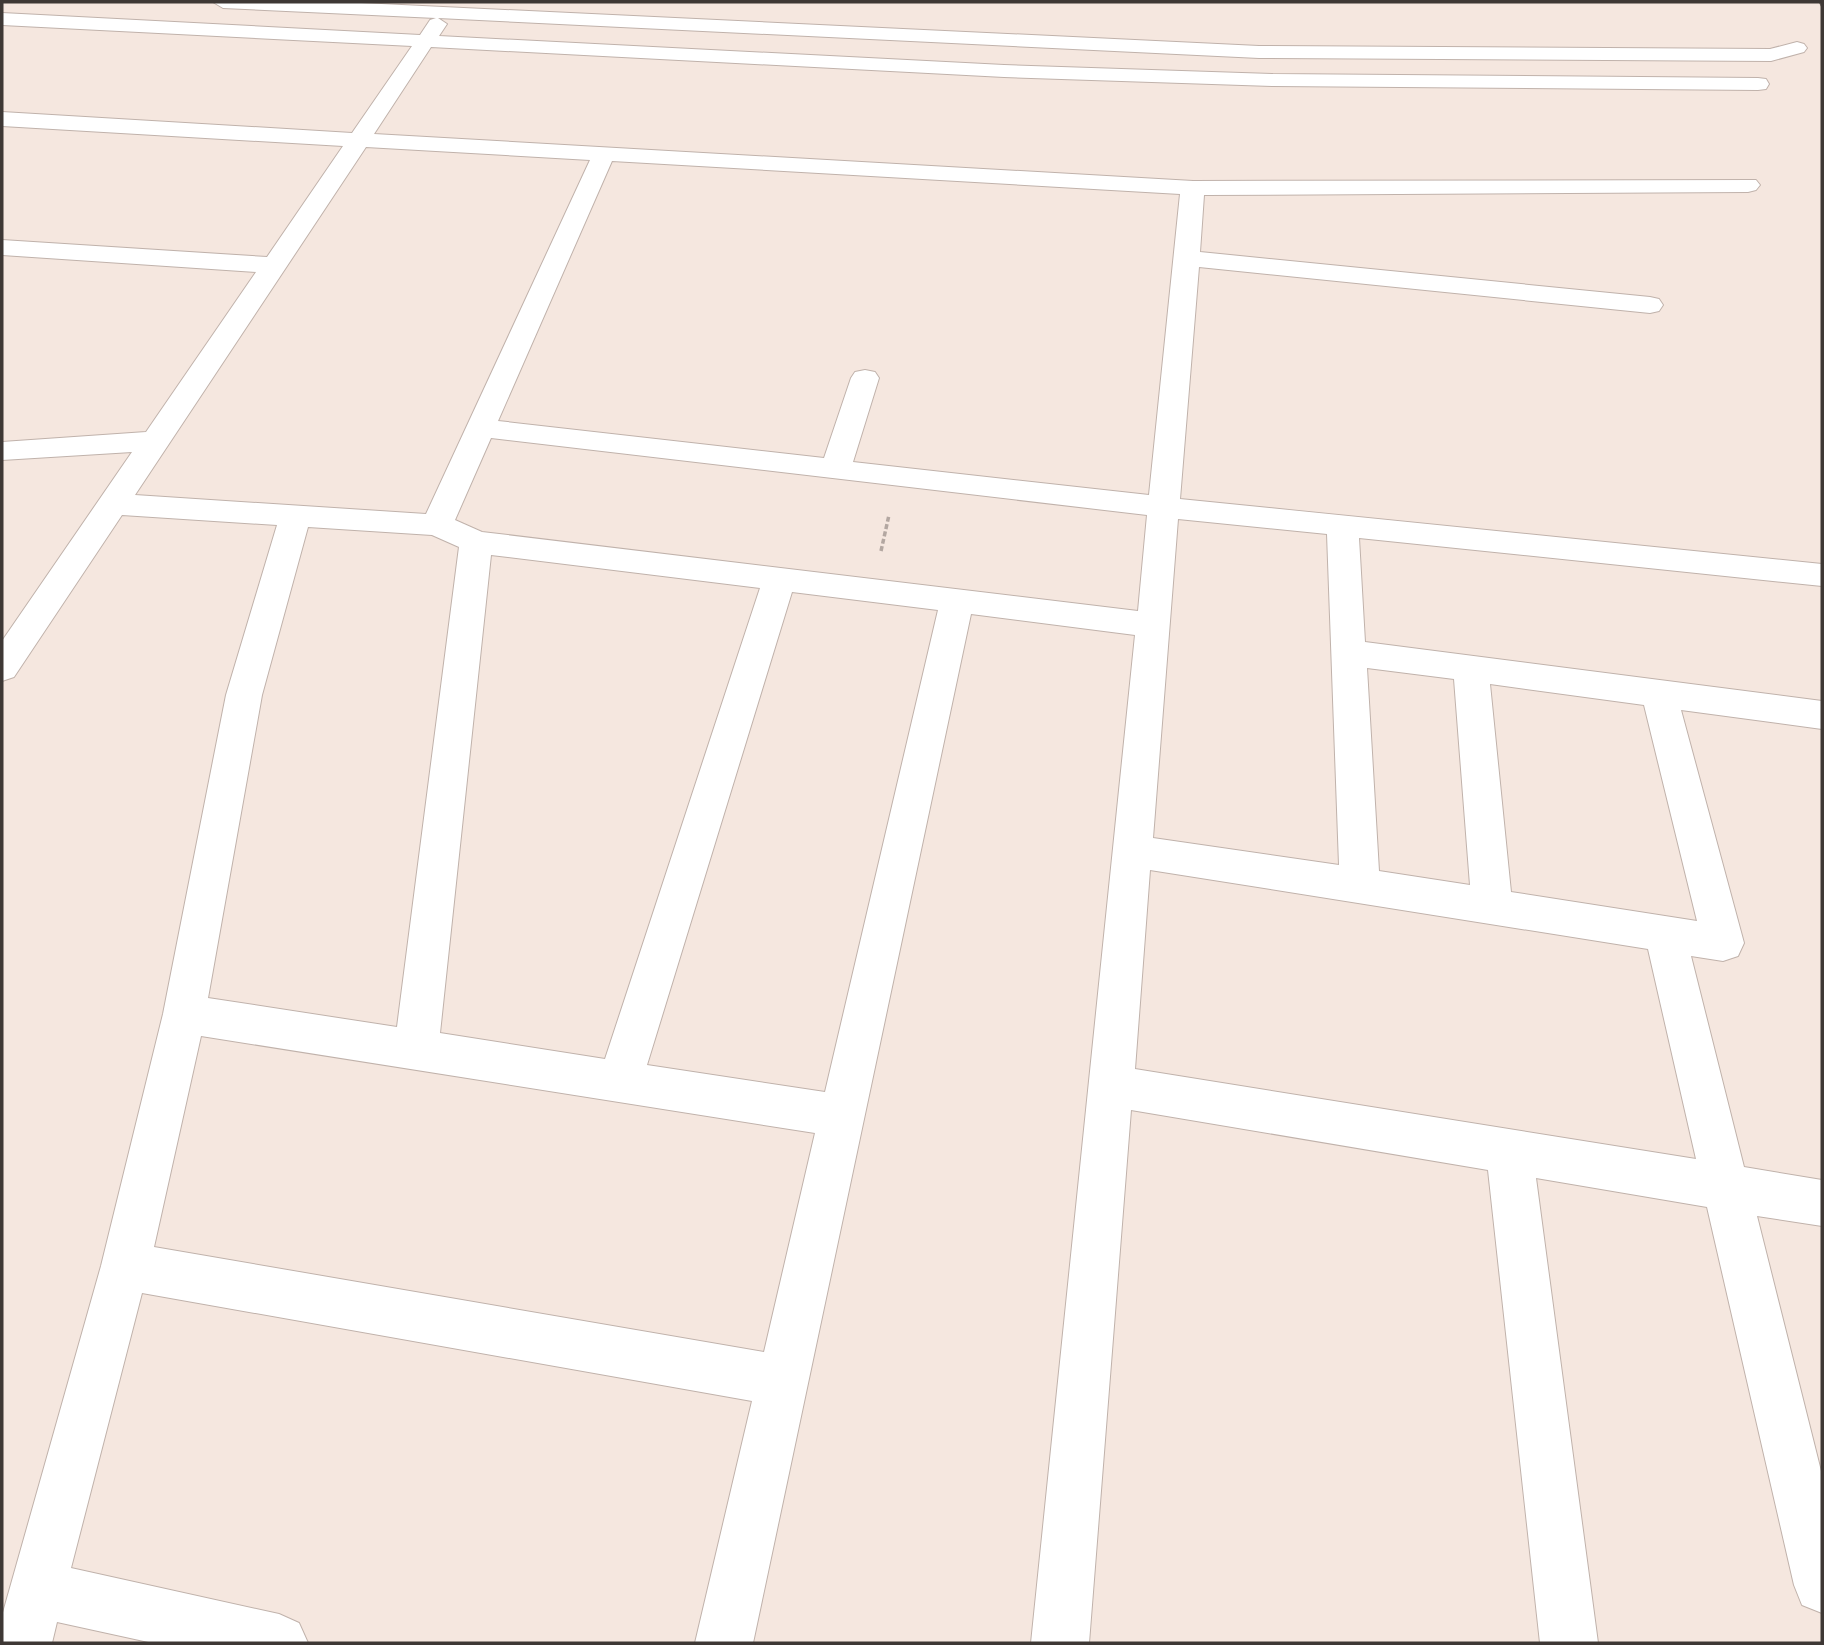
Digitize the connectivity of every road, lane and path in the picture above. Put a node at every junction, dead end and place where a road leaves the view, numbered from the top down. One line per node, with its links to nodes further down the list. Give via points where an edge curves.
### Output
1 (223, 2): 3 (street)
2 (523, 2): 3 (street, via 1255,32 1756,38 1797,48 1771,55 1259,52)
3 (448, 7): 5 (street)
4 (2, 19): 5 (street)
5 (425, 41): 6 (street, via 1273,80); 8 (street)
6 (1758, 84)
7 (2, 119): 8 (street)
8 (358, 140): 9 (street); 14 (street)
9 (604, 154): 11 (street); 17 (street)
10 (1748, 185): 11 (street)
11 (1193, 188): 13 (street)
12 (2, 247): 14 (street)
13 (1186, 258): 15 (street); 23 (street)
14 (274, 265): 18 (street)
15 (1650, 304)
16 (865, 378): 20 (street)
17 (480, 428): 20 (street); 25 (street)
18 (154, 442): 19 (street); 22 (street)
19 (2, 451)
20 (836, 469): 21 (street)
21 (897, 476): 23 (street); 30 (path)
22 (112, 504): 24 (street); 34 (street)
23 (1163, 506): 26 (street); 32 (street)
24 (295, 516): 25 (street); 42 (street, via 244,695)
25 (437, 525): 27 (street)
26 (1342, 525): 29 (street); 33 (street)
27 (476, 542): 28 (street); 43 (street)
28 (779, 580): 30 (street); 44 (street)
29 (1820, 580)
30 (873, 591): 31 (street)
31 (957, 601): 32 (street); 46 (street)
32 (1152, 625): 38 (street)
33 (1350, 653): 35 (street); 39 (street)
34 (2, 668)
35 (1471, 670): 36 (street); 40 (street)
36 (1659, 694): 37 (street); 41 (street, via 1723,943)
37 (1822, 715)
38 (1135, 850): 39 (street); 45 (street)
39 (1360, 885): 40 (street)
40 (1492, 907): 41 (street)
41 (1665, 934): 48 (street)
42 (184, 1014): 43 (street); 50 (street)
43 (416, 1050): 44 (street)
44 (620, 1082): 46 (street)
45 (1111, 1086): 47 (street); 57 (street)
46 (842, 1116): 51 (street)
47 (1509, 1151): 48 (street); 58 (street)
48 (1726, 1187): 49 (street); 52 (street)
49 (1822, 1203)
50 (125, 1266): 51 (street); 53 (street)
51 (783, 1381): 56 (street)
52 (1822, 1585)
53 (38, 1589): 54 (street); 55 (street)
54 (23, 1643)
55 (279, 1643)
56 (724, 1643)
57 (1060, 1643)
58 (1569, 1643)

